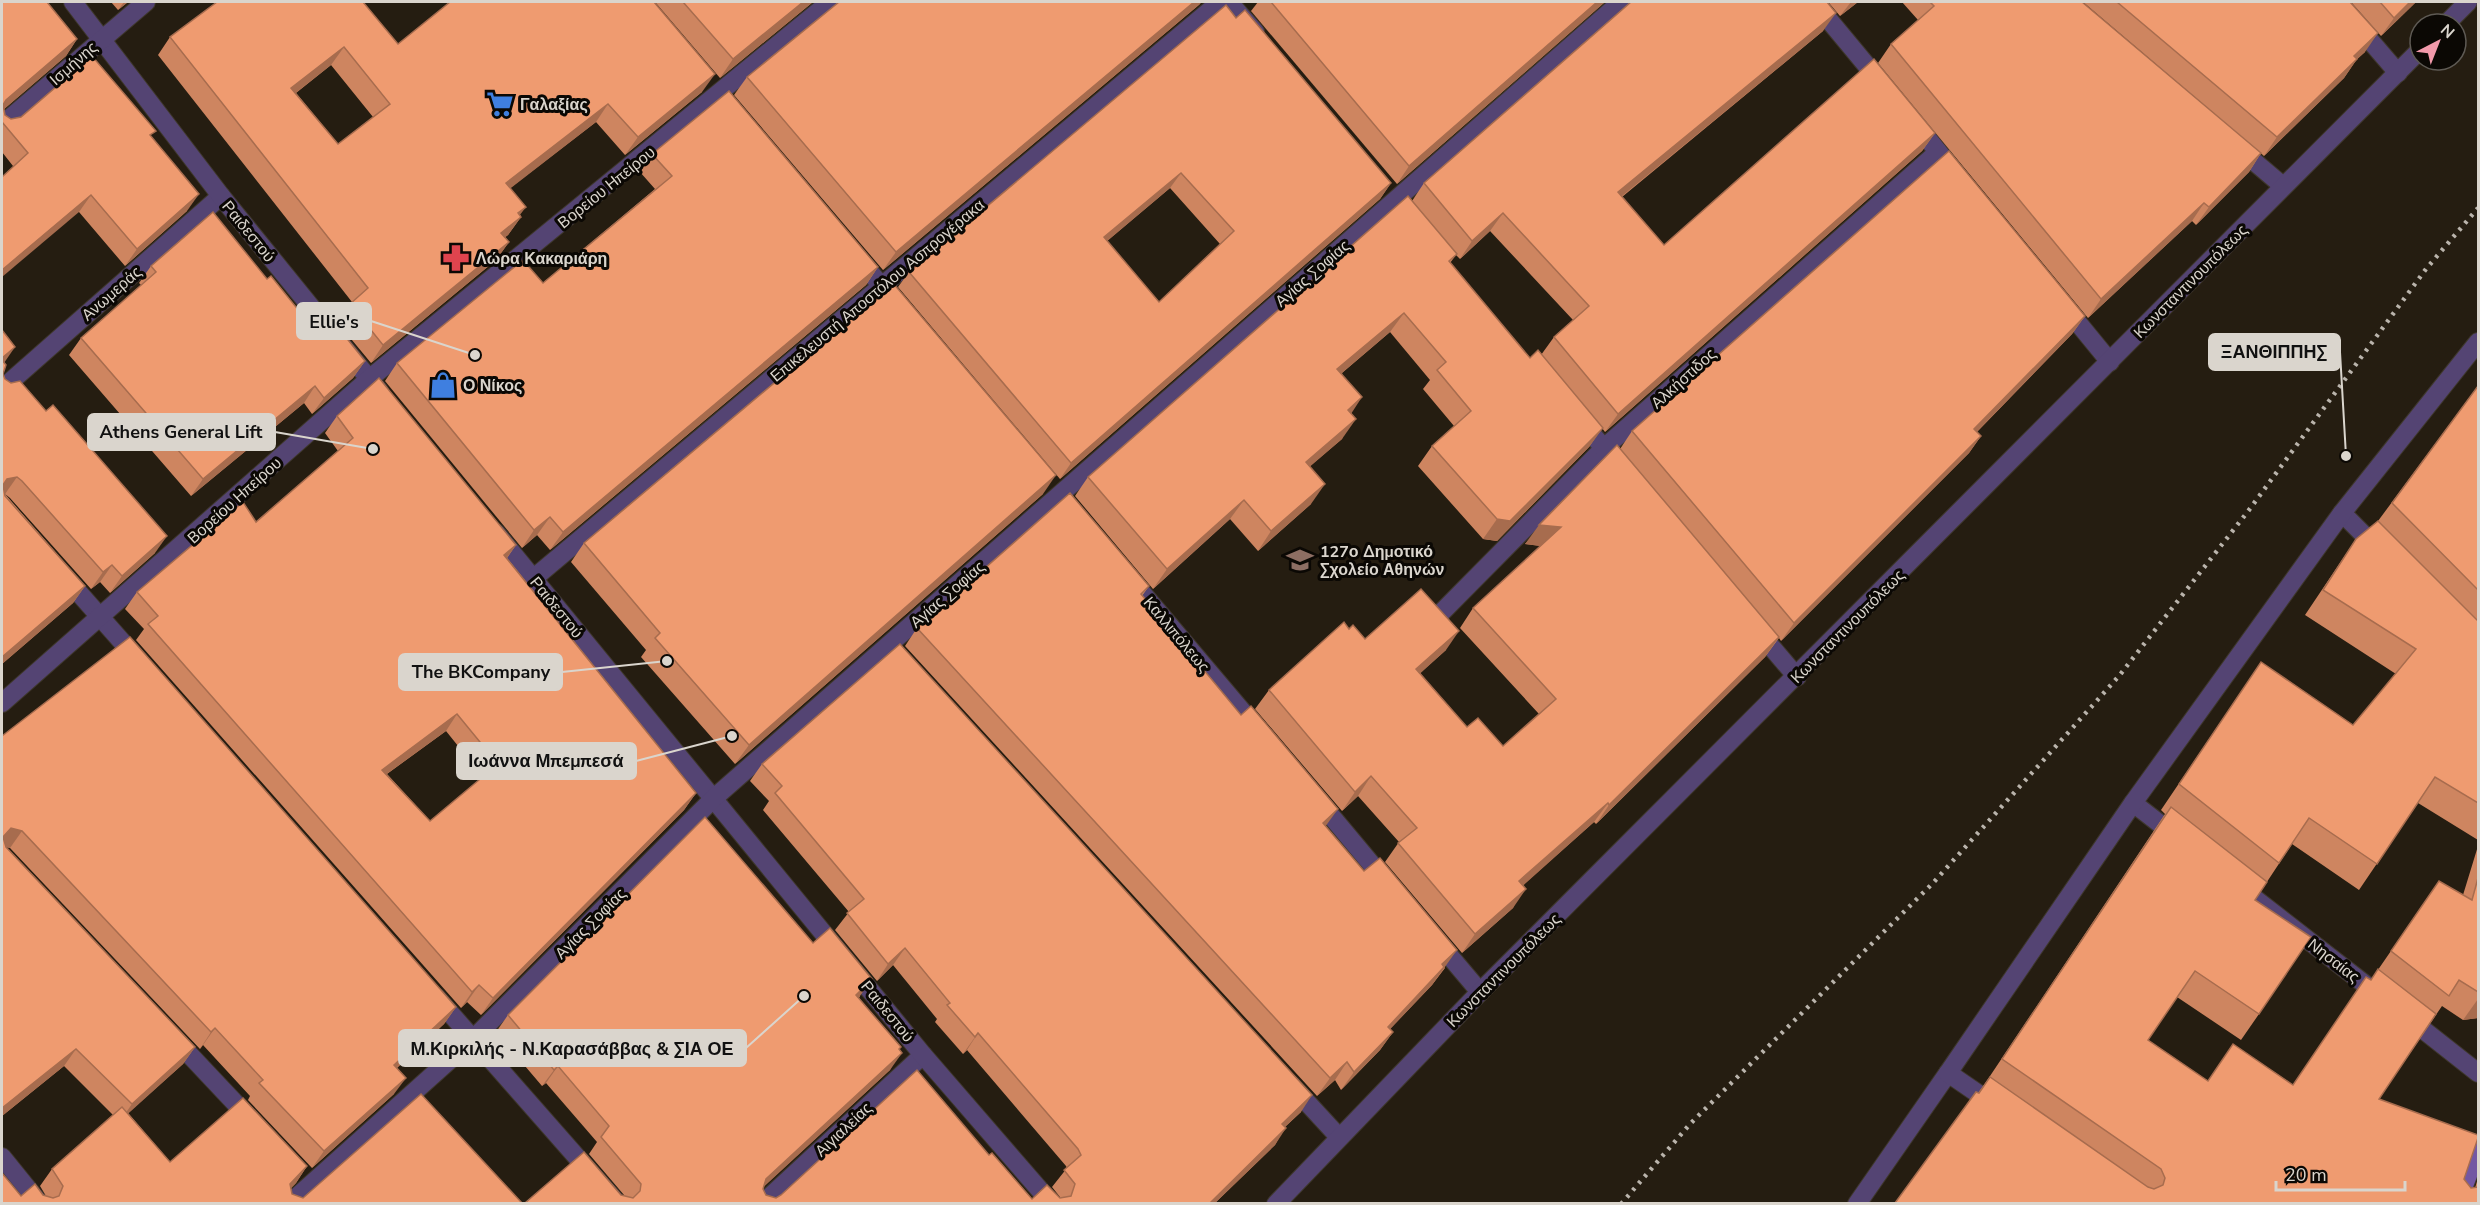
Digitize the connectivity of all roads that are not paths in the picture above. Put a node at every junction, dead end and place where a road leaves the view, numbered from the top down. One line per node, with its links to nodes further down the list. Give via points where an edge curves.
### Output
1 (73, 2): 9 (street, Ραιδεστού)
2 (146, 2): 9 (street, Ισμήνης)
3 (830, 2): 14 (street, Βορείου Ηπείρου)
4 (1220, 2): 24 (street, Επικελευστή Αποστόλου Ασπρογέρακα)
5 (1229, 2): 10 (street)
6 (1622, 2): 22 (street, Αγίας Σοφίας)
7 (1814, 2): 17 (street)
8 (2337, 2): 12 (street)
9 (103, 37): 15 (street, Ισμήνης); 21 (street, Ραιδεστού)
10 (1267, 47)
11 (2408, 63): 12 (street, Κωνσταντινουπόλεως)
12 (2398, 73): 19 (street, Κωνσταντινουπόλεως)
13 (704, 78): 14 (street)
14 (722, 99): 29 (street, Βορείου Ηπείρου)
15 (2, 124)
16 (2220, 132): 19 (street)
17 (1938, 152): 20 (street); 33 (street, Αλκήστιδος)
18 (1381, 182): 22 (street)
19 (2283, 186): 28 (street, Κωνσταντινουπόλεως)
20 (1968, 188)
21 (220, 196): 29 (street, Ραιδεστού); 30 (street, Ανωμεράς)
22 (1400, 205): 36 (street, Αγίας Σοφίας)
23 (842, 241): 24 (street)
24 (881, 286): 26 (street); 42 (street, Επικελευστή Αποστόλου Ασπρογέρακα)
25 (2050, 289): 28 (street)
26 (912, 323)
27 (2478, 344): 37 (street)
28 (2110, 362): 47 (street, Κωνσταντινουπόλεως)
29 (369, 379): 31 (street, Ραιδεστού); 45 (street, Βορείου Ηπείρου)
30 (2, 389)
31 (392, 406)
32 (1573, 411): 33 (street)
33 (1604, 448): 35 (street); 44 (street, Αλκήστιδος)
34 (1045, 477): 36 (street)
35 (1635, 484)
36 (1064, 499): 51 (street, Αγίας Σοφίας, via 893,650)
37 (2342, 513): 40 (street); 52 (street)
38 (481, 515): 42 (street, Ραιδεστού)
39 (1114, 558): 49 (street, Καλλιπόλεως)
40 (2390, 561)
41 (55, 566): 45 (street)
42 (534, 578): 51 (street, Ραιδεστού)
43 (1743, 613): 47 (street)
44 (1438, 616)
45 (101, 618): 46 (street); 48 (street, Βορείου Ηπείρου)
46 (148, 672)
47 (1797, 676): 58 (street, Κωνσταντινουπόλεως)
48 (2, 703)
49 (1266, 739)
50 (1304, 784): 55 (street)
51 (714, 798): 60 (street, Αγίας Σοφίας); 61 (street, Ραιδεστού)
52 (2133, 803): 53 (street); 62 (street)
53 (2189, 847)
54 (2217, 869): 63 (street, Νησαίας)
55 (1404, 902)
56 (1426, 929): 58 (street)
57 (426, 985): 60 (street)
58 (1480, 993): 67 (street, Κωνσταντινουπόλεως)
59 (156, 1020): 66 (street)
60 (473, 1039): 71 (street, Αγίας Σοφίας, via 307,1179); 72 (street)
61 (923, 1055): 73 (street, Αιγιαλείας); 74 (street, Ραιδεστού)
62 (1948, 1073): 65 (street); 76 (street)
63 (2478, 1073)
64 (1282, 1075): 67 (street)
65 (2014, 1118)
66 (262, 1132)
67 (1338, 1136): 75 (street, Κωνσταντινουπόλεως)
68 (2478, 1149): 77 (main road)
69 (2, 1157): 70 (street)
70 (40, 1203)
71 (289, 1203)
72 (618, 1203)
73 (762, 1203)
74 (1052, 1203)
75 (1276, 1203)
76 (1857, 1203)
77 (2457, 1203)

